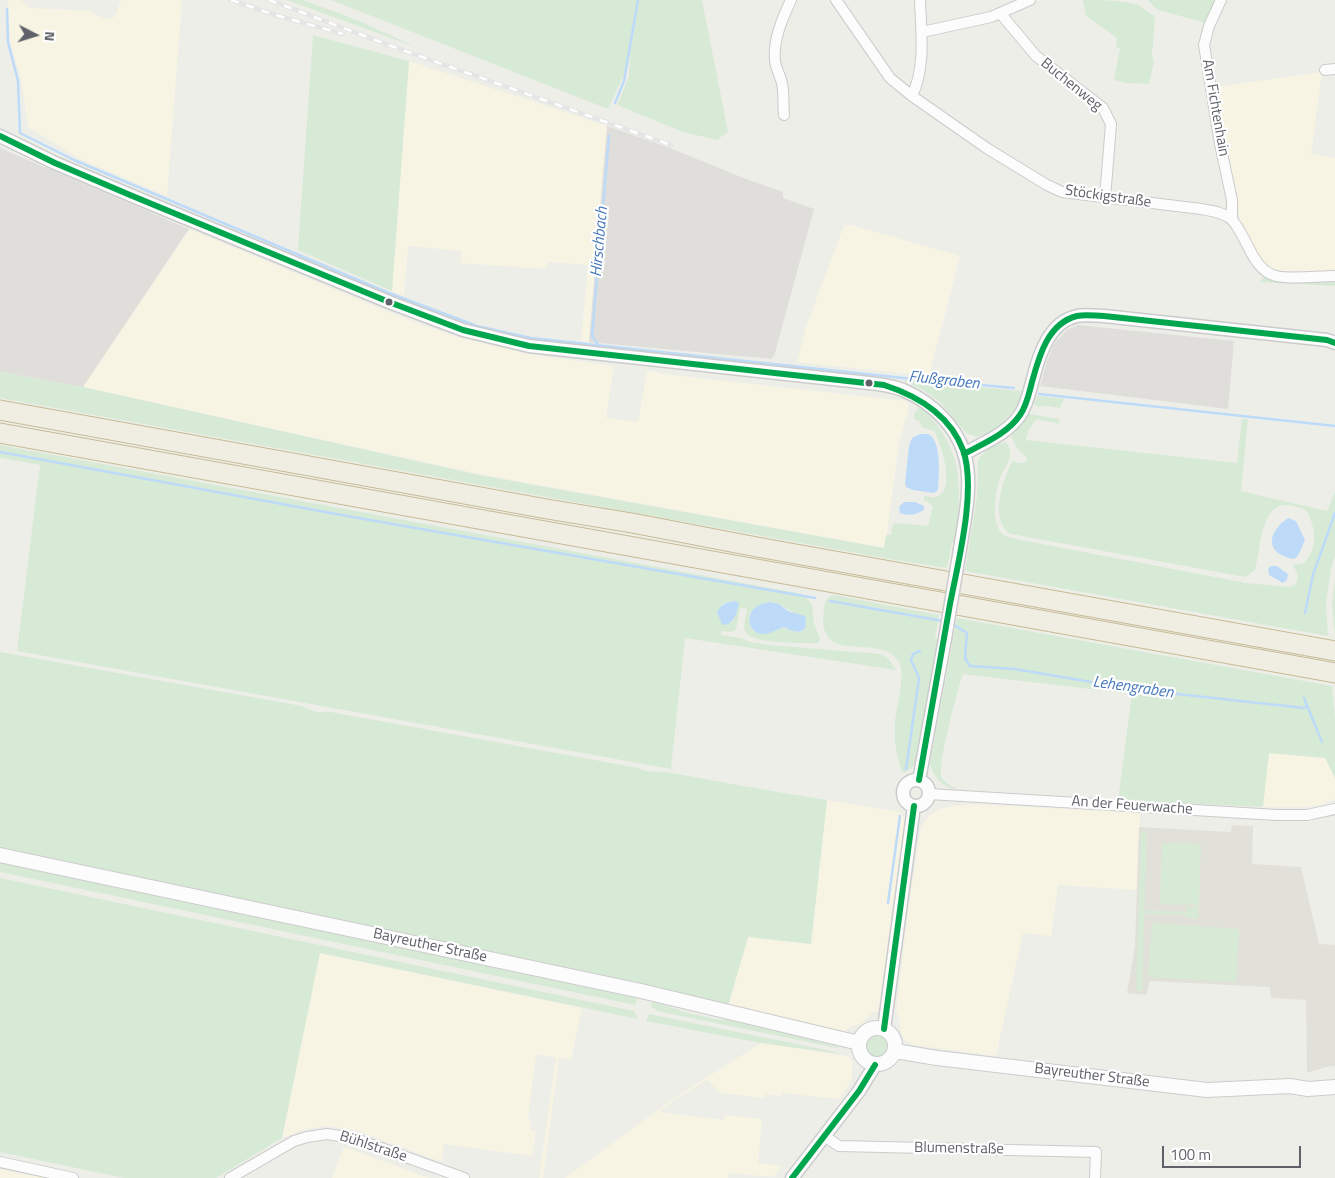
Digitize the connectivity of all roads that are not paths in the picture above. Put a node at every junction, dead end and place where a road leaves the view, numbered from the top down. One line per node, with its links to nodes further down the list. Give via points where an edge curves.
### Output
1 (791, 0): 9 (street, via 776,42 775,59 782,83)
2 (836, 0): 8 (street, Stöckigstraße, via 890,78)
3 (920, 0): 7 (street)
4 (1030, 0): 6 (street)
5 (1221, 0): 12 (street, Am Fichtenhain, via 1204,45 1232,200)
6 (1000, 13): 7 (street); 11 (street, Buchenweg, via 1036,56 1103,108 1111,124)
7 (922, 32): 8 (street, via 918,83)
8 (912, 96): 11 (street, Stöckigstraße, via 1047,185 1062,192)
9 (784, 115)
10 (0, 136): 17 (street, via 55,163 389,302 476,334 529,346 869,383 902,390 939,414 957,438)
11 (1105, 198): 12 (street, Stöckigstraße, via 1201,209 1223,214)
12 (1232, 220): 13 (street, via 1267,272 1276,276)
13 (1335, 276)
14 (1335, 343): 17 (street, via 1104,316 1077,316 1057,326 1047,340 1028,398 1015,421)
15 (0, 410): 18 (highway)
16 (0, 433): 19 (highway)
17 (964, 454): 20 (street, bridge, via 967,494 960,550)
18 (1335, 652)
19 (1335, 674)
20 (919, 780): 21 (street, via 925,783); 22 (street, via 909,782 904,789 905,800)
21 (929, 794): 22 (street, via 924,804); 23 (street, An der Feuerwache, via 1277,814 1307,815)
22 (914, 806): 25 (street)
23 (1335, 809)
24 (0, 855): 26 (main road, Bayreuther Straße, via 632,989)
25 (884, 1029): 26 (main road, via 870,1029); 27 (main road, via 895,1041)
26 (859, 1043): 28 (main road, via 864,1060)
27 (895, 1052): 28 (main road, via 885,1063); 30 (main road, Bayreuther Straße, via 1207,1090)
28 (875, 1065): 32 (street)
29 (1335, 1078): 30 (main road, Bayreuther Straße, via 1297,1082)
30 (1290, 1086): 31 (main road, Bayreuther Straße)
31 (1335, 1086)
32 (824, 1136): 37 (street); 38 (street, Blumenstraße, via 839,1146 1096,1152)
33 (0, 1162): 34 (street)
34 (73, 1178)
35 (230, 1178): 36 (street, Bühlstraße, via 294,1141 327,1134 353,1138)
36 (464, 1178)
37 (792, 1178)
38 (1095, 1178)

